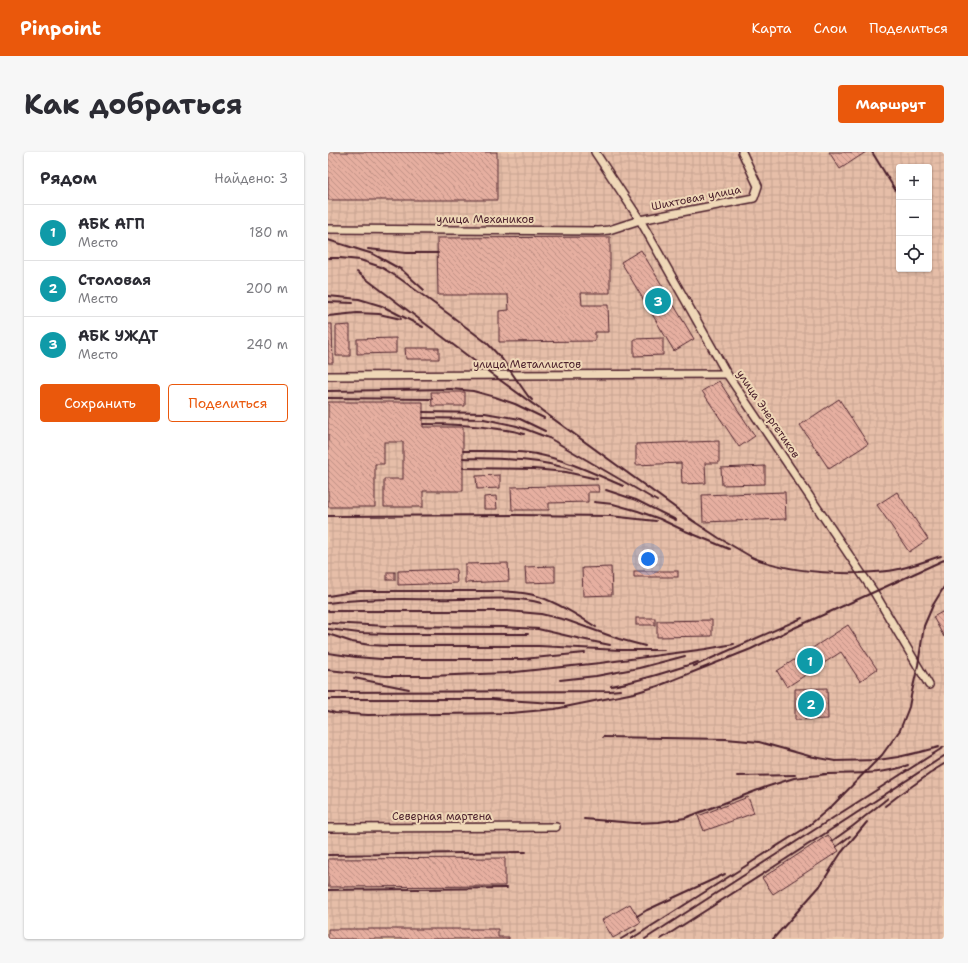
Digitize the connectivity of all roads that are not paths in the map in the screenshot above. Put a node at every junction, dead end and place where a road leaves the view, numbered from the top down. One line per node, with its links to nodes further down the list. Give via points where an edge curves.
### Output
1 (595, 152): 3 (street, улица Энергетиков)
2 (742, 152): 3 (street, Шихтовая улица, via 758,186 754,198)
3 (640, 220): 4 (street, улица Механиков, via 599,231); 5 (street, улица Энергетиков)
4 (328, 229)
5 (727, 374): 6 (street, улица Металлистов); 7 (street, улица Энергетиков, via 874,592)
6 (328, 376)
7 (929, 685)
8 (556, 827): 9 (street, Северная мартена)
9 (328, 828)

